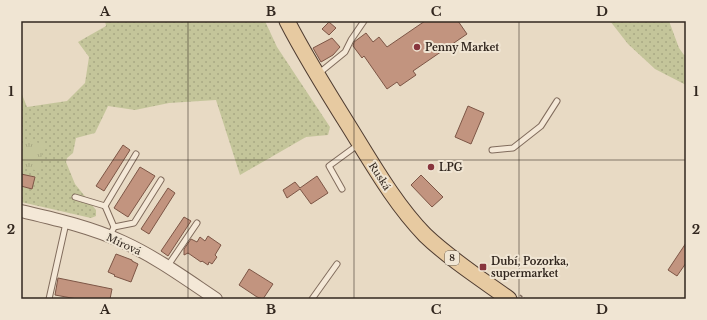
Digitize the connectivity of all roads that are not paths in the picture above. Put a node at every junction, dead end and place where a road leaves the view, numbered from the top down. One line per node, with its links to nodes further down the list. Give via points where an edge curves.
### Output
1 (287, 21): 3 (main road, Ruská / 8)
2 (364, 21): 3 (lane, via 345,52)
3 (317, 75): 5 (main road, Ruská / 8)
4 (557, 101): 6 (lane, via 541,126 512,148)
5 (360, 144): 9 (lane, via 329,166); 21 (main road, Ruská / 8, via 402,208 424,234 456,261)
6 (492, 150)
7 (136, 154): 11 (lane)
8 (161, 180): 15 (lane, via 134,223)
9 (342, 189)
10 (75, 197): 11 (lane)
11 (105, 206): 15 (lane)
12 (21, 211): 13 (street, Mírová)
13 (66, 222): 15 (street, Mírová); 18 (lane)
14 (197, 223): 17 (lane)
15 (112, 232): 17 (street, Mírová)
16 (337, 264): 20 (lane)
17 (166, 267): 19 (street, Mírová)
18 (49, 299)
19 (216, 299)
20 (312, 299)
21 (510, 299)

